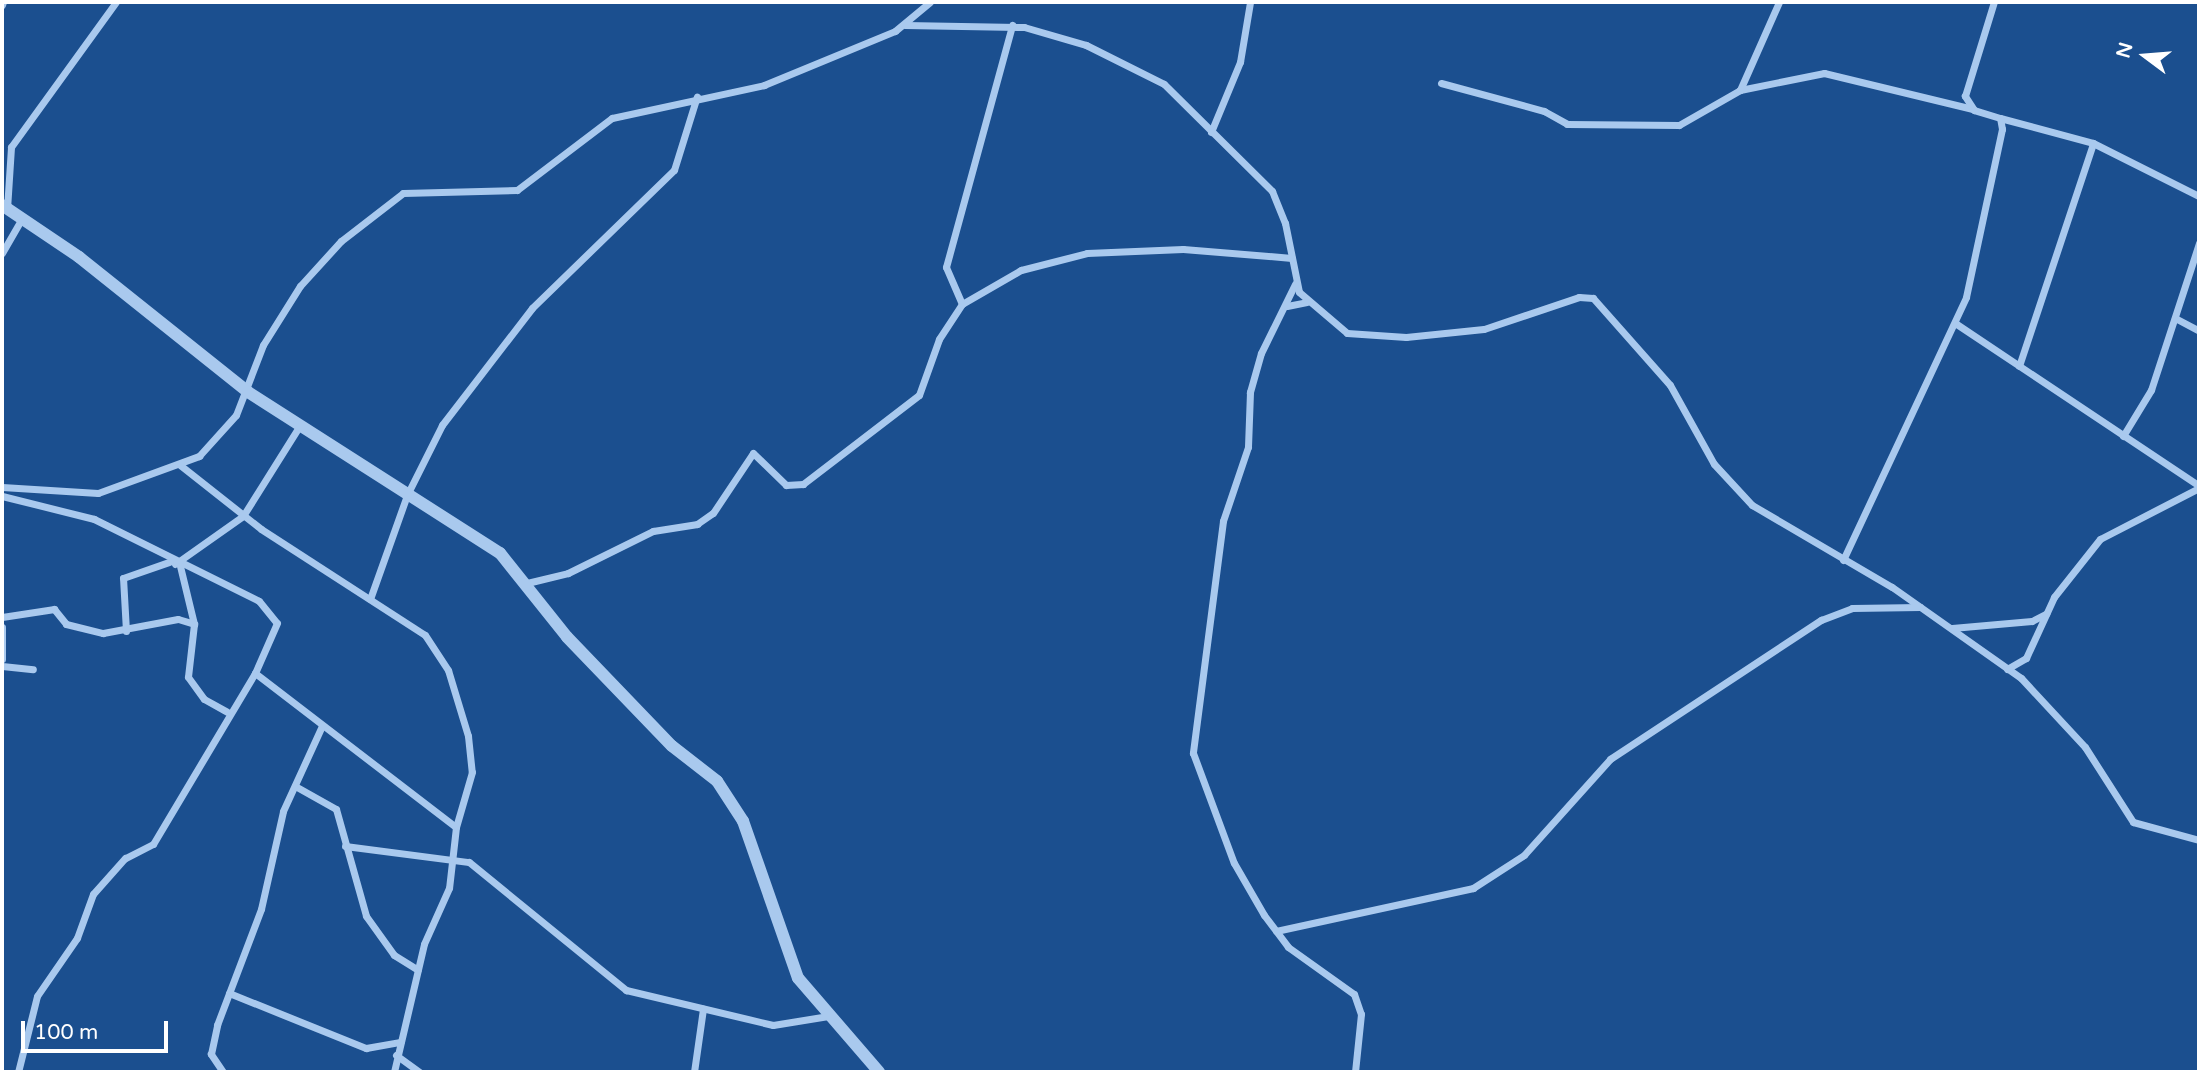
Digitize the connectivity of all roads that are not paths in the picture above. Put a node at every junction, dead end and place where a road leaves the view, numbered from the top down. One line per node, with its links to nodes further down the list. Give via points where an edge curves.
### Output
1 (116, 2): 16 (street, via 11,147)
2 (930, 2): 6 (street)
3 (1250, 2): 13 (street, via 1240,62)
4 (1779, 2): 9 (street)
5 (1994, 2): 11 (street, via 1966,88)
6 (905, 25): 7 (street); 10 (street, via 764,85)
7 (1012, 25): 13 (street, via 1129,63 1175,93); 23 (street, via 946,267)
8 (1441, 83): 9 (street, via 1544,111 1567,124 1679,125)
9 (1740, 90): 11 (street, via 1838,73)
10 (697, 96): 29 (street, via 591,128 541,178 517,190 429,189 388,201 322,261 281,311); 35 (street, via 674,170 508,335 435,436)
11 (1974, 110): 12 (street)
12 (2000, 118): 14 (street); 26 (street, via 1993,176)
13 (1211, 132): 20 (street, via 1278,200)
14 (2093, 143): 15 (street); 28 (street)
15 (2199, 196)
16 (4, 207): 17 (street)
17 (21, 219): 19 (street); 29 (street)
18 (2199, 243): 25 (street)
19 (2, 253)
20 (1292, 258): 21 (street); 23 (street, via 1200,249 1087,253 1021,270)
21 (1294, 284): 22 (street); 24 (street)
22 (1307, 302): 24 (street); 38 (street, via 1335,327 1372,338 1484,329 1579,297 1593,298 1670,385 1714,464 1740,493)
23 (962, 304): 40 (street, via 939,339 919,395 803,484 786,485 753,453 713,513 697,524 645,533 568,573)
24 (1287, 306): 63 (street, via 1261,353 1250,392 1248,447 1223,521 1192,753 1234,863)
25 (2175, 318): 27 (street); 31 (street, via 2151,390)
26 (1955, 323): 28 (street); 38 (street)
27 (2199, 331)
28 (2020, 366): 31 (street)
29 (248, 392): 30 (street); 32 (street, via 225,432)
30 (300, 425): 35 (street); 37 (street)
31 (2123, 436): 34 (street)
32 (180, 465): 33 (street, via 98,493); 37 (street)
33 (2, 487)
34 (2199, 487): 43 (street, via 2100,539 2066,578)
35 (407, 495): 40 (street, via 482,539); 41 (street)
36 (2, 496): 39 (street, via 94,519)
37 (243, 516): 39 (street); 41 (street)
38 (1843, 560): 42 (street)
39 (175, 564): 45 (street); 48 (street, via 123,578); 54 (street, via 259,601 274,616 275,632)
40 (527, 583): 67 (street, via 568,637 730,799 798,978)
41 (370, 599): 59 (street, via 425,635 448,670 472,752 468,793)
42 (1921, 607): 47 (street); 63 (street, via 1852,608 1821,620 1610,759 1524,855 1473,888)
43 (2046, 614): 47 (street, via 2032,621); 50 (street)
44 (2, 617): 48 (street, via 54,609 75,628)
45 (194, 624): 48 (street, via 178,620); 56 (street, via 188,677 204,699)
46 (2, 627): 49 (street)
47 (1950, 628): 53 (street)
48 (126, 631)
49 (2, 659)
50 (2022, 663): 53 (street); 55 (street)
51 (2, 666): 52 (street)
52 (33, 669)
53 (2007, 669): 55 (street)
54 (255, 673): 56 (street); 57 (street)
55 (2021, 678): 60 (street, via 2085,747 2133,822)
56 (226, 712): 70 (street, via 153,844 125,858 93,894 77,938 37,996)
57 (322, 726): 58 (street); 59 (street)
58 (295, 786): 61 (street, via 336,809); 65 (street)
59 (456, 827): 62 (street)
60 (2199, 840)
61 (345, 846): 62 (street); 64 (street, via 377,937)
62 (454, 855): 64 (street); 66 (street, via 519,898 612,982)
63 (1276, 931): 76 (street, via 1354,994 1362,1014)
64 (418, 970): 68 (street)
65 (229, 993): 68 (street, via 366,1048); 71 (street, via 211,1054)
66 (703, 1009): 67 (street, via 773,1025); 74 (street)
67 (828, 1016): 75 (street)
68 (400, 1042): 69 (street)
69 (396, 1055): 72 (street); 73 (street)
70 (18, 1072)
71 (223, 1072)
72 (394, 1072)
73 (419, 1072)
74 (694, 1072)
75 (879, 1072)
76 (1354, 1072)

